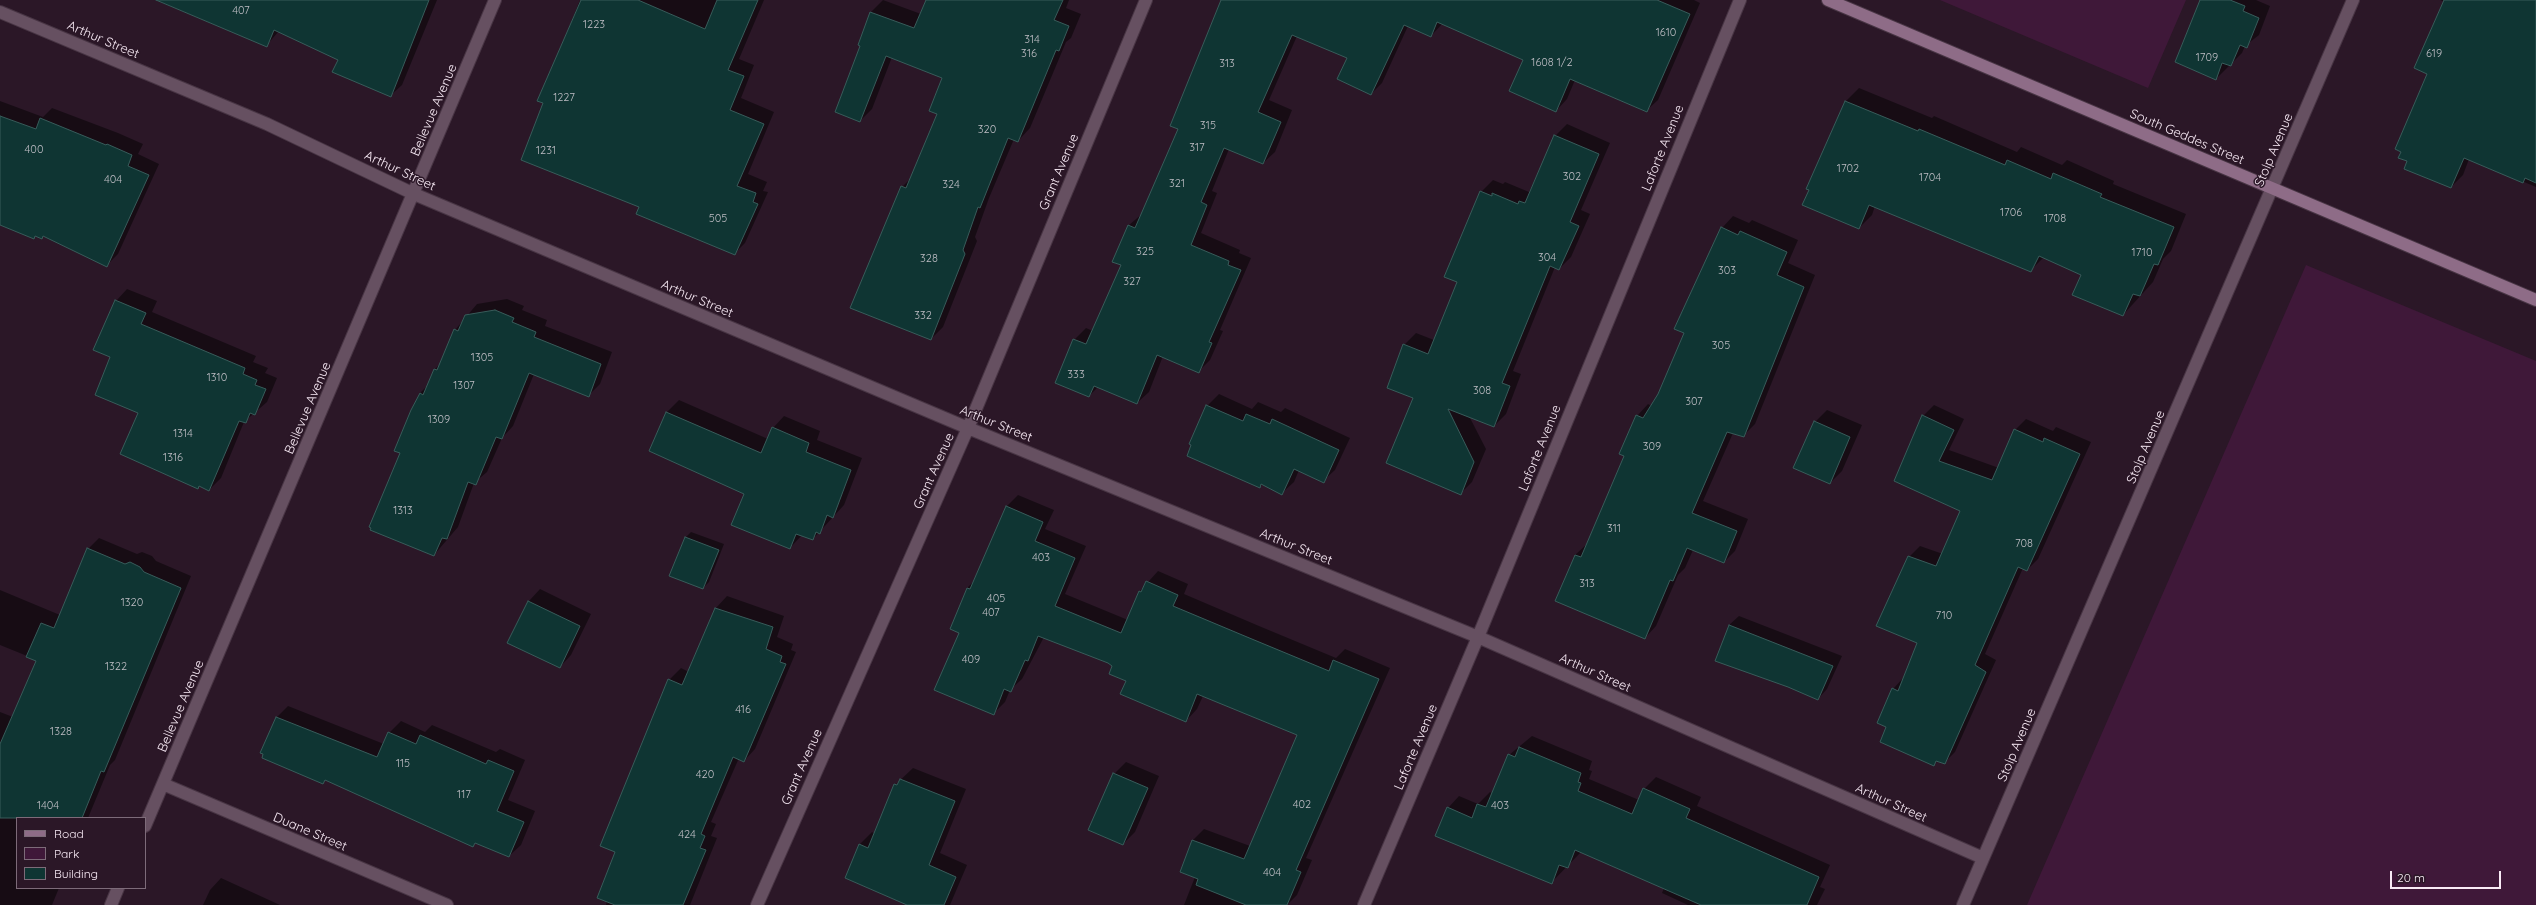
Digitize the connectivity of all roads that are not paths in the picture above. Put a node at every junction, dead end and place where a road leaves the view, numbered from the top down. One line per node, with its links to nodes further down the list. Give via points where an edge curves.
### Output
1 (495, 0): 8 (street, Bellevue Avenue)
2 (1146, 0): 10 (street, Grant Avenue)
3 (1740, 0): 11 (street, Laforte Avenue)
4 (1828, 0): 7 (main road, South Geddes Street)
5 (2353, 0): 7 (street, Stolp Avenue)
6 (0, 12): 8 (street, Arthur Street, via 268,124)
7 (2273, 189): 9 (main road, South Geddes Street); 14 (street, Stolp Avenue)
8 (414, 194): 10 (street, Arthur Street); 12 (street, Bellevue Avenue)
9 (2536, 300)
10 (968, 428): 11 (street, Arthur Street); 18 (street, Grant Avenue)
11 (1478, 637): 14 (street, Arthur Street); 19 (street, Laforte Avenue)
12 (163, 784): 13 (street, Bellevue Avenue); 17 (street, Duane Street)
13 (146, 824)
14 (1983, 858): 20 (street, Stolp Avenue)
15 (118, 889): 16 (street)
16 (111, 905)
17 (446, 905)
18 (757, 905)
19 (1364, 905)
20 (1963, 905)

